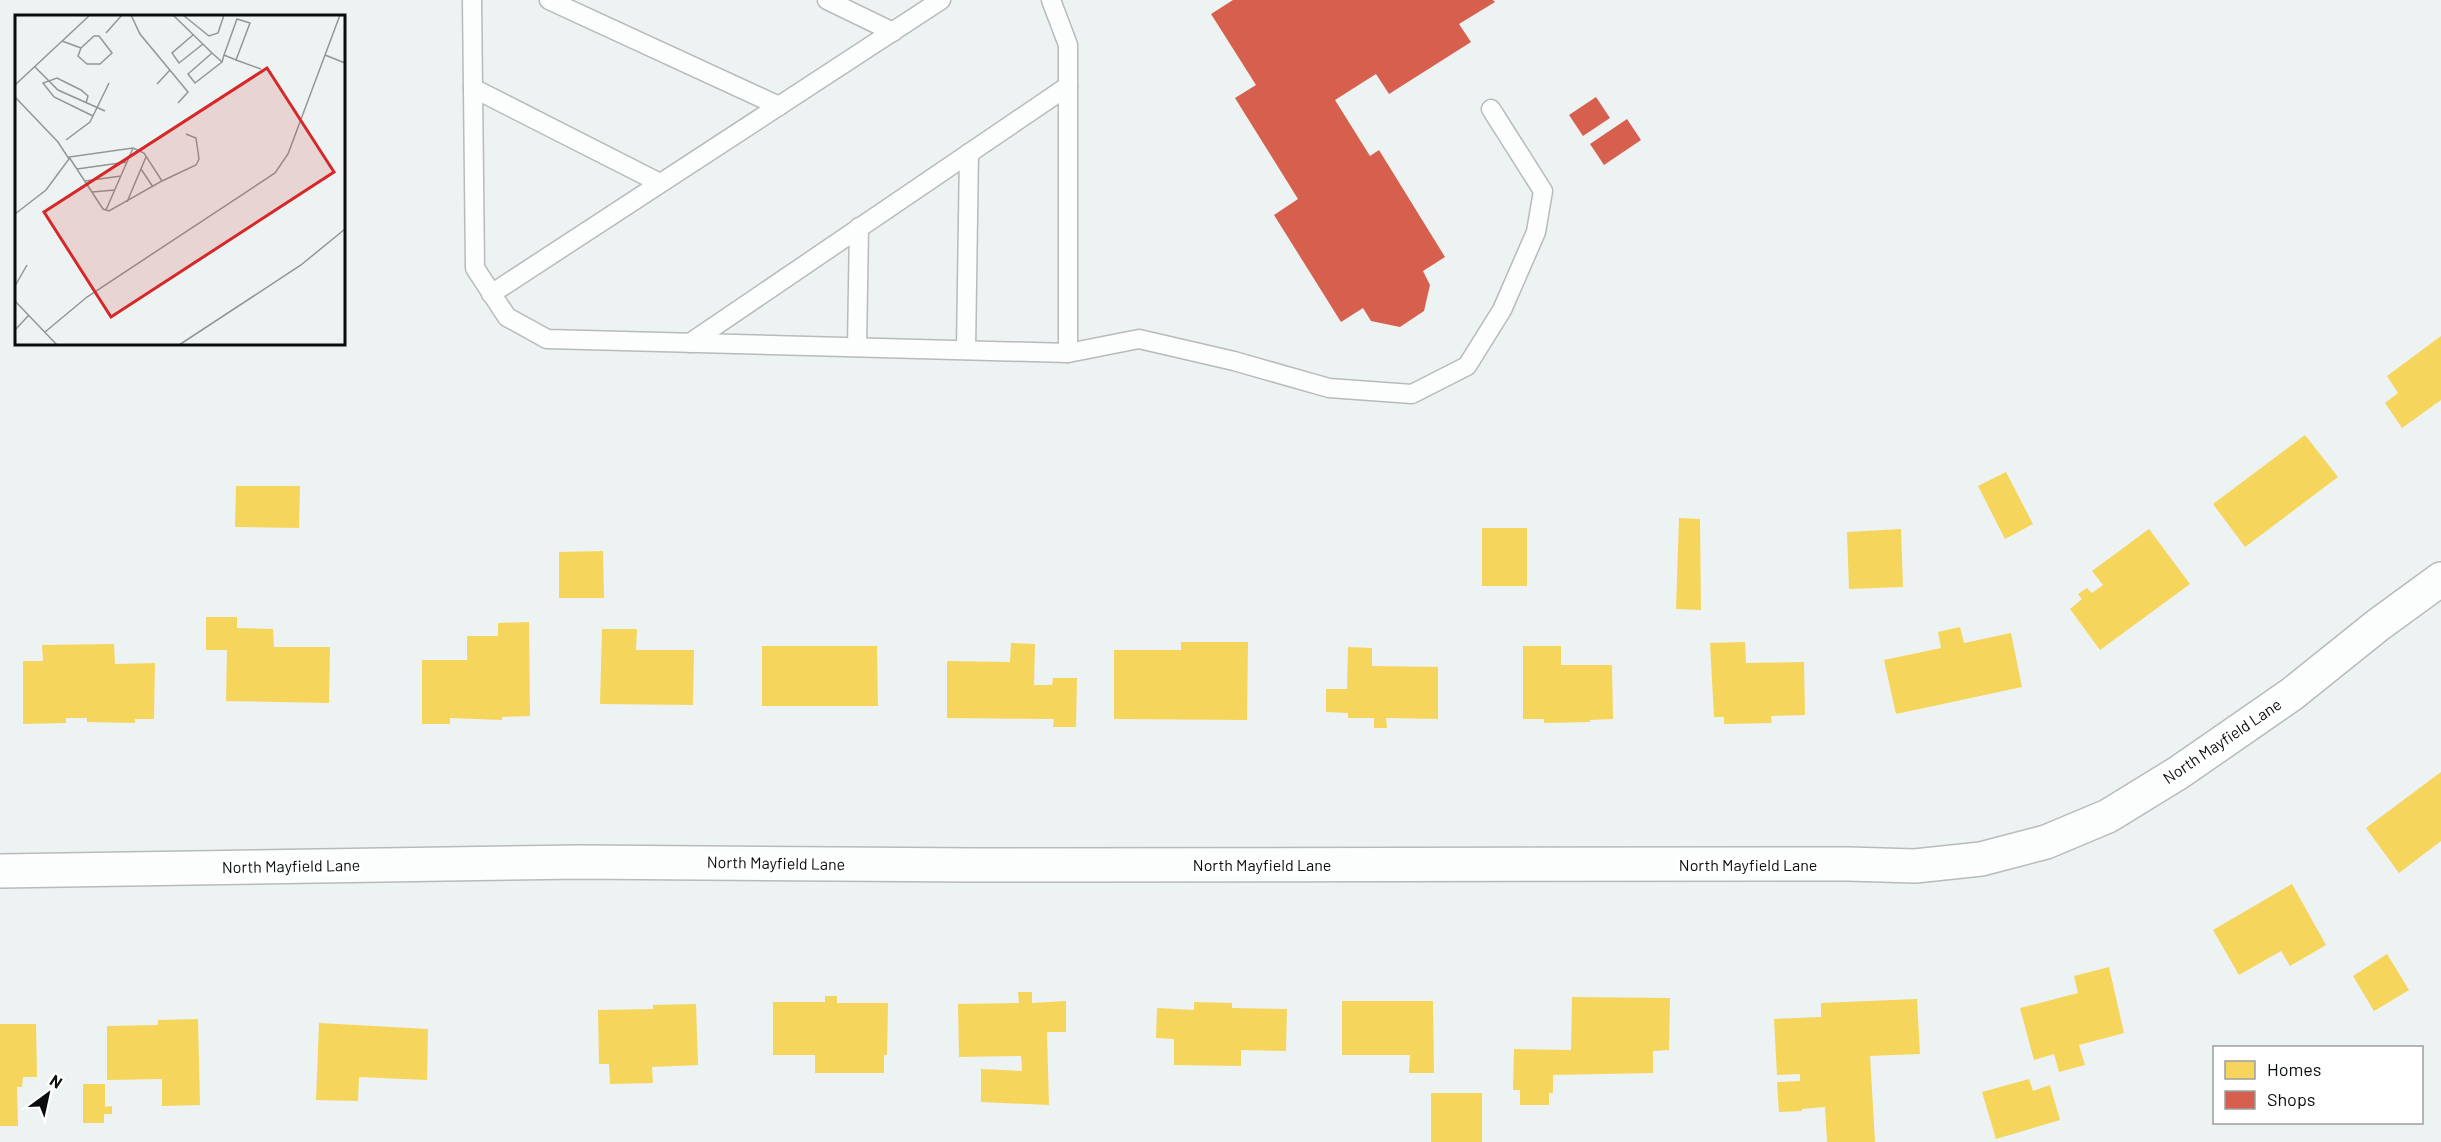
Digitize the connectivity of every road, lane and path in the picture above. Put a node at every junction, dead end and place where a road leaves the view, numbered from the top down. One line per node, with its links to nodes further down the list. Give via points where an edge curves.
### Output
1 (472, 0): 8 (lane)
2 (549, 0): 9 (lane)
3 (827, 0): 6 (lane)
4 (941, 0): 6 (lane)
5 (1051, 0): 7 (lane, via 1068,45)
6 (893, 32): 9 (lane)
7 (1068, 86): 11 (lane); 18 (lane)
8 (473, 88): 12 (lane); 14 (lane, via 475,268)
9 (779, 106): 12 (lane)
10 (1491, 109): 18 (lane, via 1543,190 1536,232 1503,310 1467,366 1412,394 1329,388 1139,339)
11 (969, 153): 13 (lane); 17 (lane)
12 (660, 183): 14 (lane)
13 (859, 227): 15 (lane); 16 (lane)
14 (492, 294): 15 (lane, via 507,317 547,339)
15 (690, 343): 16 (lane)
16 (857, 347): 17 (lane)
17 (966, 350): 18 (lane)
18 (1068, 353)
19 (2441, 579): 20 (street, North Mayfield Lane, via 2292,694 2168,779 2097,820 2046,842 1981,859 1915,866 580,862)
20 (0, 871)

